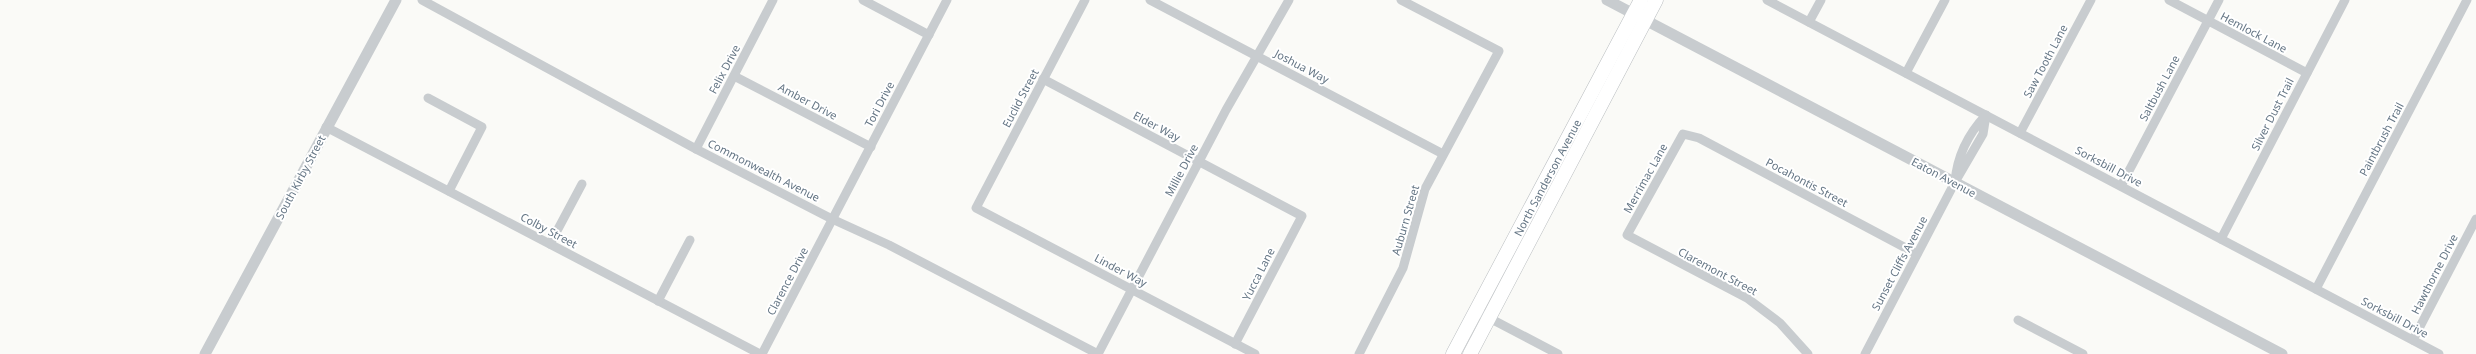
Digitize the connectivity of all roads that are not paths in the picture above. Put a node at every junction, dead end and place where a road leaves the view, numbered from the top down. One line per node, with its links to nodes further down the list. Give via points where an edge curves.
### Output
1 (396, 0): 32 (street, South Kirby Street)
2 (422, 0): 36 (street, Commonwealth Avenue)
3 (774, 0): 28 (street, Felix Drive)
4 (863, 0): 24 (street)
5 (947, 0): 24 (street, Tori Drive)
6 (1085, 0): 29 (street, Euclid Street)
7 (1150, 0): 25 (street, Joshua Way)
8 (1289, 0): 25 (street, Millie Drive)
9 (1401, 0): 37 (street, Auburn Street, via 1499,51)
10 (1607, 0): 21 (street, Eaton Avenue)
11 (1641, 0): 21 (highway, North Sanderson Avenue)
12 (1656, 0): 21 (highway, North Sanderson Avenue)
13 (1767, 0): 23 (street, Sorksbill Drive)
14 (1821, 0): 23 (street)
15 (1944, 0): 26 (street)
16 (2091, 0): 34 (street, Saw Tooth Lane)
17 (2169, 0): 22 (street, Hemlock Lane)
18 (2219, 0): 22 (street, Saltbush Lane)
19 (2345, 0): 27 (street, Silver Dust Trail)
20 (2467, 0): 53 (street, Paintbrush Trail)
21 (1639, 17): 39 (street, Eaton Avenue); 55 (highway, North Sanderson Avenue); 56 (highway, North Sanderson Avenue)
22 (2208, 21): 27 (street, Hemlock Lane); 41 (street, Saltbush Lane)
23 (1809, 22): 26 (street, Sorksbill Drive)
24 (929, 35): 35 (street, Tori Drive)
25 (1258, 56): 37 (street, Joshua Way); 38 (street, Millie Drive)
26 (1906, 73): 31 (street, Sorksbill Drive)
27 (2307, 73): 48 (street, Silver Dust Trail)
28 (734, 76): 35 (street, Amber Drive); 36 (street, Felix Drive)
29 (1043, 79): 38 (street, Elder Way); 43 (street, Euclid Street)
30 (428, 98): 42 (street, via 482,127)
31 (1986, 115): 34 (street, Sorksbill Drive); 39 (street, Sunset Cliffs Avenue, via 1983,134)
32 (326, 127): 42 (street, Colby Street); 60 (street, South Kirby Street)
33 (1683, 134): 47 (street, Merrimac Lane); 51 (street, Pocahontis Street, via 1699,138)
34 (2020, 134): 41 (street, Sorksbill Drive)
35 (870, 147): 45 (street, Tori Drive)
36 (696, 149): 45 (street, Commonwealth Avenue)
37 (1443, 154): 64 (street, Auburn Street, via 1421,201 1403,268)
38 (1199, 161): 44 (street, Elder Way); 52 (street, Millie Drive)
39 (1954, 182): 51 (street, Sunset Cliffs Avenue); 71 (street, Eaton Avenue)
40 (582, 184): 50 (street)
41 (2120, 186): 48 (street, Sorksbill Drive)
42 (449, 191): 50 (street, Colby Street)
43 (976, 208): 52 (street, Linder Way)
44 (1302, 216): 59 (street, Yucca Lane)
45 (832, 219): 61 (street, Clarence Drive); 62 (street, Commonwealth Avenue, via 889,244)
46 (2476, 219): 58 (street, Hawthorne Drive)
47 (1627, 235): 68 (street, Claremont Street, via 1747,298 1780,323)
48 (2221, 239): 53 (street, Sorksbill Drive)
49 (690, 240): 54 (street)
50 (550, 244): 54 (street, Colby Street)
51 (1917, 254): 69 (street, Sunset Cliffs Avenue)
52 (1131, 289): 59 (street, Linder Way); 62 (street, Millie Drive)
53 (2316, 289): 58 (street, Sorksbill Drive)
54 (658, 301): 61 (street, Colby Street)
55 (1476, 311): 56 (street); 65 (highway, North Sanderson Avenue)
56 (1489, 318): 66 (highway, North Sanderson Avenue); 67 (street)
57 (2018, 320): 70 (street)
58 (2413, 340): 72 (street, Sorksbill Drive)
59 (1236, 344): 63 (street, Linder Way)
60 (205, 354)
61 (761, 354)
62 (1098, 354)
63 (1255, 354)
64 (1359, 354)
65 (1453, 354)
66 (1470, 354)
67 (1558, 354)
68 (1808, 354)
69 (1865, 354)
70 (2083, 354)
71 (2282, 354)
72 (2439, 354)

